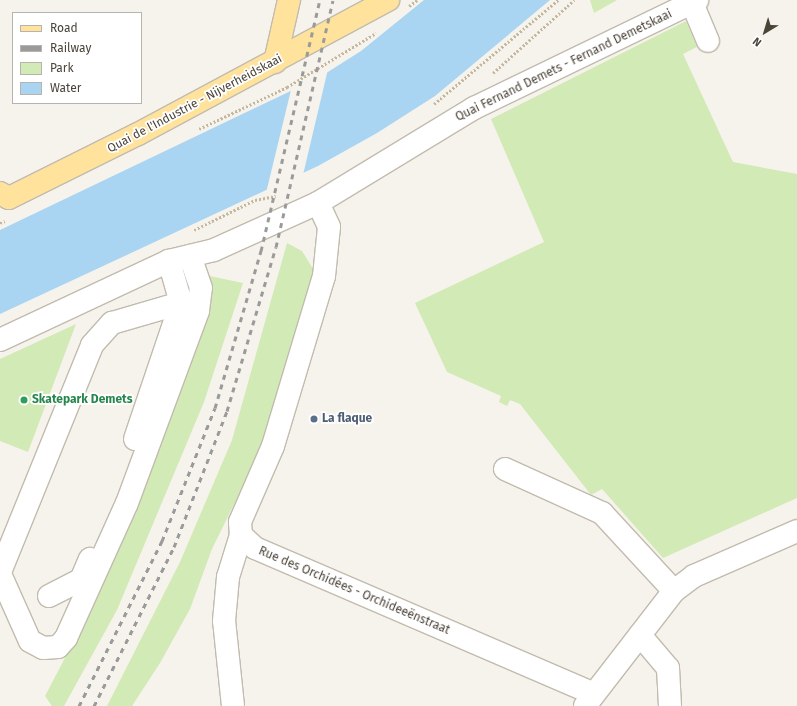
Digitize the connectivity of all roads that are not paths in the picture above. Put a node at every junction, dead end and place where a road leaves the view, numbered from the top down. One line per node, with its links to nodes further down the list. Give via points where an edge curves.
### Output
1 (289, 0): 5 (main road)
2 (388, 0): 5 (main road, Quai de l'Industrie - Nijverheidskaai)
3 (694, 1): 4 (street); 7 (street, Quai Fernand Demets - Fernand Demetskaai, via 474,108)
4 (708, 41)
5 (276, 62): 6 (main road, Quai de l'Industrie - Nijverheidskaai)
6 (3, 198)
7 (318, 203): 8 (street, Quai Fernand Demets - Fernand Demetskaai, via 214,250); 14 (street, via 329,227 324,276 274,446 240,522)
8 (190, 256): 9 (street, Quai Fernand Demets - Fernand Demetskaai); 15 (street, via 202,288 198,311 127,503 66,638 58,647 43,648 30,641)
9 (169, 261): 10 (street); 11 (street, Quai Fernand Demets - Fernand Demetskaai)
10 (182, 303): 15 (street, via 112,323 92,345); 17 (street, via 120,486 81,580)
11 (0, 340)
12 (505, 469): 16 (street, via 602,513)
13 (797, 531): 16 (street, via 694,576)
14 (242, 535): 19 (street, Rue des Orchidées - Orchideeënstraat, via 255,548); 20 (street, via 228,577 224,621)
15 (0, 573)
16 (674, 591): 18 (street)
17 (48, 596)
18 (640, 635): 19 (street); 21 (street, via 668,668)
19 (590, 700)
20 (233, 706)
21 (670, 706)

